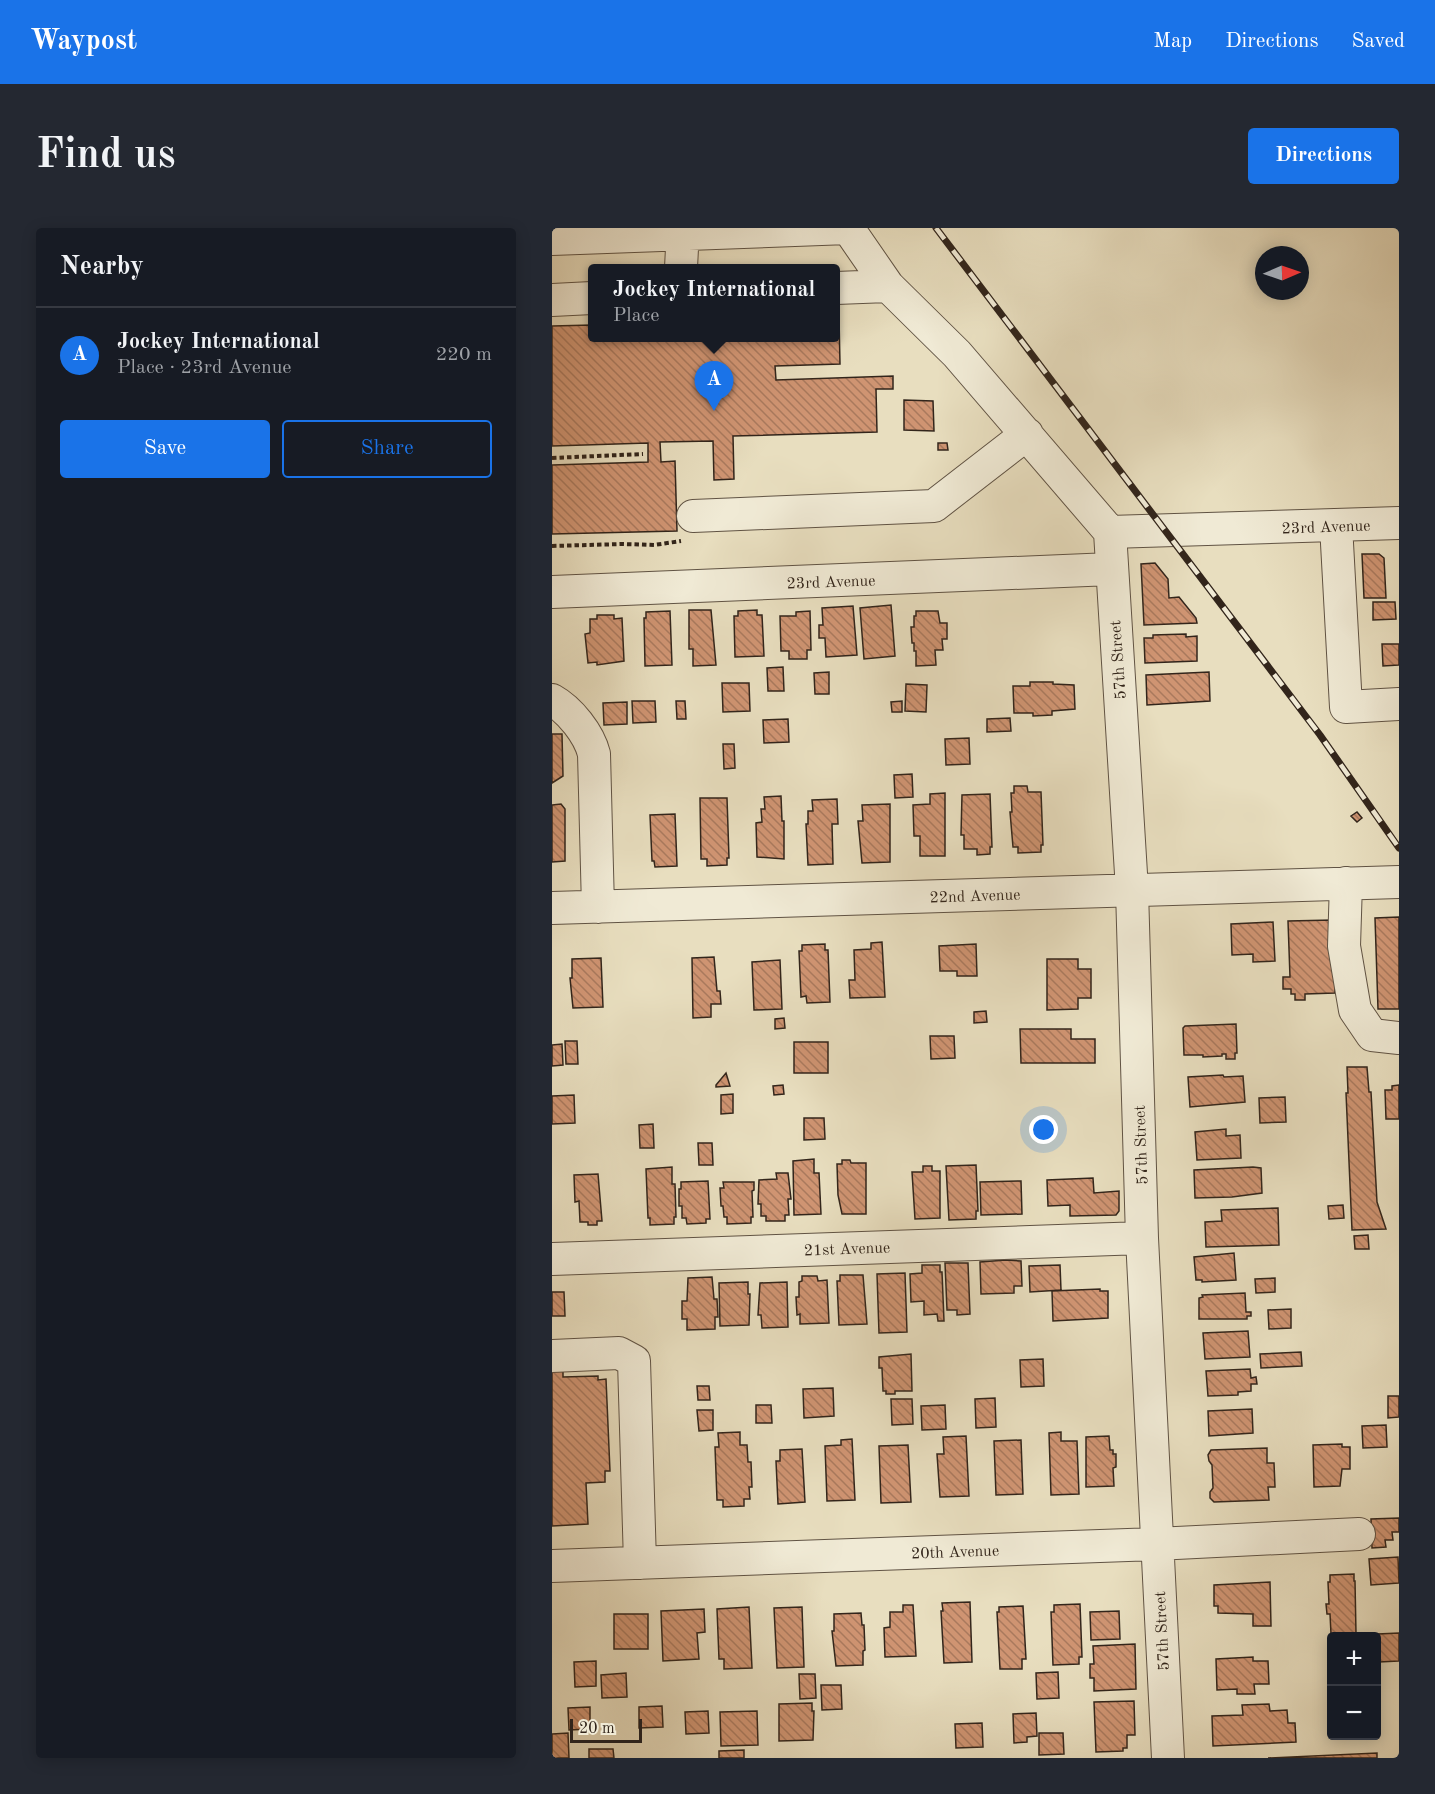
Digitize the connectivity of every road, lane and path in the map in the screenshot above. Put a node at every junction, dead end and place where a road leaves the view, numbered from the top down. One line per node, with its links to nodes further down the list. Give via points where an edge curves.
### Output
1 (848, 228): 2 (street); 5 (street)
2 (682, 231): 3 (street); 4 (street)
3 (552, 239)
4 (681, 264)
5 (888, 286): 6 (street); 9 (street, via 957,354)
6 (840, 288)
7 (588, 298): 8 (street)
8 (552, 300)
9 (1027, 434): 12 (street, via 934,506); 15 (street)
10 (643, 454): 11 (path)
11 (552, 458)
12 (693, 516): 16 (path, via 681,542)
13 (1399, 523): 14 (street, 23rd Avenue)
14 (1336, 525): 15 (street, 23rd Avenue); 20 (street, via 1346,707)
15 (1110, 532): 17 (street, 57th Street)
16 (552, 546)
17 (1111, 569): 18 (street, 23rd Avenue); 23 (street, 57th Street)
18 (552, 592)
19 (552, 700): 24 (street, via 566,710 594,754)
20 (1399, 704)
21 (1399, 882): 22 (street, 22nd Avenue)
22 (1346, 883): 23 (street, 22nd Avenue); 26 (street, via 1344,946 1355,1010 1372,1035)
23 (1132, 890): 24 (street, 22nd Avenue); 27 (street, 57th Street)
24 (598, 907): 25 (street, 22nd Avenue)
25 (552, 908)
26 (1399, 1038)
27 (1142, 1238): 28 (street, 21st Avenue); 31 (street, 57th Street)
28 (552, 1259)
29 (552, 1356): 32 (street, via 619,1353 634,1361)
30 (1359, 1534): 31 (street, 20th Avenue)
31 (1156, 1544): 32 (street, 20th Avenue); 34 (street, 57th Street)
32 (640, 1563): 33 (street, 20th Avenue)
33 (552, 1566)
34 (1168, 1758)

